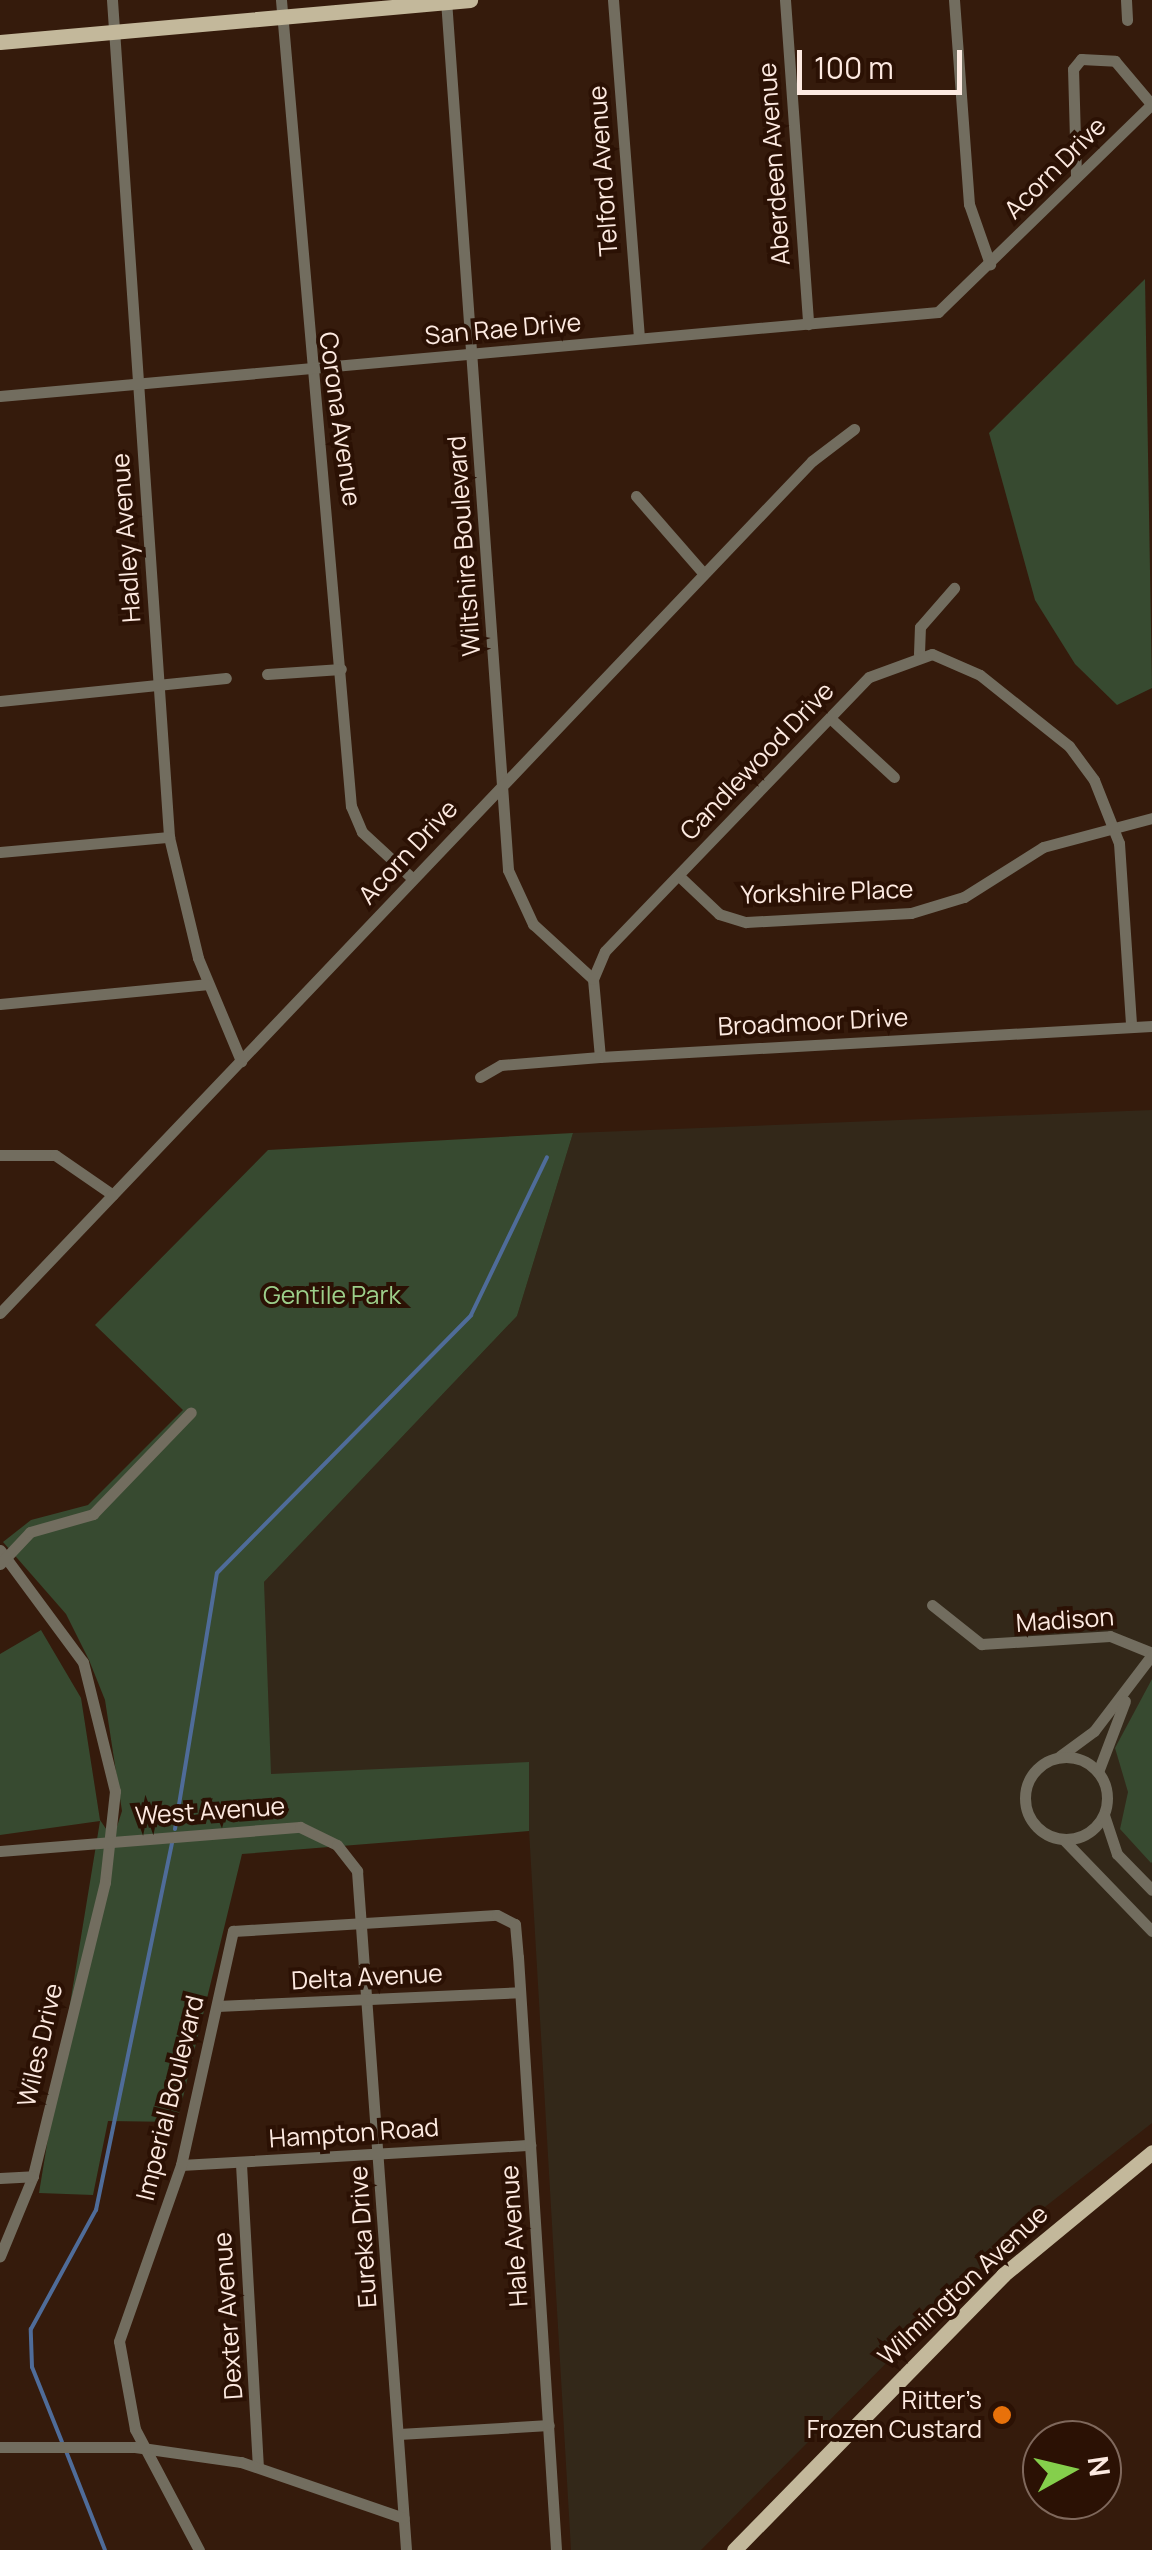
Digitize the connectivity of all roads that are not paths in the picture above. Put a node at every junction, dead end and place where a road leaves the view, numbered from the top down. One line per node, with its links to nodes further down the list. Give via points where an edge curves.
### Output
1 (112, 0): 10 (street, Hadley Avenue)
2 (470, 0): 7 (main road)
3 (613, 0): 16 (street, Telford Avenue)
4 (786, 0): 15 (street, Aberdeen Avenue)
5 (954, 0): 14 (street, via 969,204)
6 (1126, 0): 9 (street)
7 (446, 1): 8 (main road); 17 (street, Wiltshire Boulevard)
8 (282, 8): 10 (main road); 18 (street, Corona Avenue)
9 (1127, 20)
10 (114, 31): 11 (main road); 19 (street, Hadley Avenue)
11 (0, 42)
12 (1152, 105): 13 (street, Acorn Drive); 13 (street, via 1116,61 1082,58 1073,69)
13 (1076, 175): 14 (street, Acorn Drive)
14 (990, 264): 15 (street, San Rae Drive, via 938,312)
15 (808, 324): 16 (street, San Rae Drive)
16 (639, 338): 17 (street, San Rae Drive)
17 (473, 354): 18 (street, San Rae Drive); 33 (street, Wiltshire Boulevard)
18 (308, 369): 19 (street, San Rae Drive); 26 (street, Corona Avenue, via 326,446)
19 (138, 384): 20 (street, San Rae Drive); 29 (street, Hadley Avenue)
20 (0, 396)
21 (854, 429): 23 (street, Acorn Drive)
22 (636, 496): 23 (street)
23 (704, 574): 33 (street, Acorn Drive)
24 (954, 588): 25 (street, via 920,627)
25 (919, 654): 31 (street, Candlewood Drive, via 882,667); 35 (street, via 962,663 1053,731 1088,771)
26 (341, 668): 27 (street); 39 (street, Corona Avenue, via 355,819)
27 (267, 674)
28 (226, 678): 29 (street)
29 (158, 684): 30 (street); 36 (street, Hadley Avenue)
30 (0, 701)
31 (830, 718): 32 (street); 38 (street, Candlewood Drive)
32 (894, 777)
33 (503, 784): 39 (street, Acorn Drive); 40 (street, Wiltshire Boulevard, via 518,903)
34 (1152, 818): 35 (street, Yorkshire Place)
35 (1114, 823): 38 (street, Yorkshire Place, via 911,913 746,922 719,914); 43 (street)
36 (170, 837): 37 (street); 41 (street, Hadley Avenue)
37 (0, 852)
38 (678, 876): 40 (street, Candlewood Drive, via 605,951)
39 (413, 880): 46 (street, Acorn Drive)
40 (593, 979): 45 (street)
41 (206, 984): 42 (street); 46 (street, Hadley Avenue)
42 (0, 1004)
43 (1131, 1026): 44 (street, Broadmoor Drive); 45 (street, Broadmoor Drive)
44 (1152, 1026)
45 (600, 1057): 47 (street, Broadmoor Drive, via 501,1065)
46 (241, 1060): 49 (street, Acorn Drive)
47 (480, 1077)
48 (0, 1155): 49 (street, via 54,1155)
49 (112, 1194): 50 (street, Acorn Drive)
50 (0, 1312)
51 (191, 1412): 52 (street, via 93,1514 47,1524)
52 (2, 1557): 60 (street, Wiles Drive, via 69,1637 97,1698 112,1760)
53 (932, 1605): 54 (street, Madison, via 980,1644 1110,1636)
54 (1152, 1654): 55 (street)
55 (1128, 1692): 56 (street); 57 (street)
56 (1056, 1758): 57 (street); 59 (street, via 1035,1770 1025,1802 1038,1828)
57 (1098, 1772): 58 (street)
58 (1104, 1815): 59 (street, via 1084,1836); 62 (street, via 1116,1854)
59 (1061, 1839): 64 (street, via 1081,1848)
60 (113, 1840): 61 (street, West Avenue); 63 (street, West Avenue, via 300,1827 337,1845 356,1871); 73 (street, Wiles Drive)
61 (0, 1851)
62 (1152, 1890)
63 (366, 1921): 65 (street, Hale Avenue, via 512,1920); 66 (street, Eureka Drive); 67 (street, Imperial Boulevard, via 233,1931)
64 (1152, 1930)
65 (520, 1992): 66 (street, Delta Avenue); 68 (street, Hale Avenue)
66 (372, 2001): 67 (street, Delta Avenue); 70 (street, Eureka Drive)
67 (216, 2006): 72 (street, Imperial Boulevard)
68 (530, 2145): 70 (street, Hampton Road); 76 (street, Hale Avenue)
69 (1152, 2152): 85 (main road, Wilmington Avenue, via 1003,2274)
70 (380, 2154): 71 (street, Hampton Road); 77 (street, Eureka Drive)
71 (240, 2164): 72 (street, Hampton Road); 80 (street, Dexter Avenue)
72 (181, 2166): 79 (street, Imperial Boulevard, via 119,2341 121,2382)
73 (33, 2176): 74 (street); 75 (street, Wiles Drive)
74 (0, 2178)
75 (0, 2256)
76 (549, 2425): 77 (street); 84 (street, Hale Avenue)
77 (398, 2434): 81 (street, Eureka Drive)
78 (0, 2448): 79 (street)
79 (144, 2449): 80 (street); 82 (street, Imperial Boulevard)
80 (258, 2465): 81 (street)
81 (404, 2518): 83 (street, Eureka Drive)
82 (199, 2550)
83 (406, 2550)
84 (556, 2550)
85 (734, 2550)

